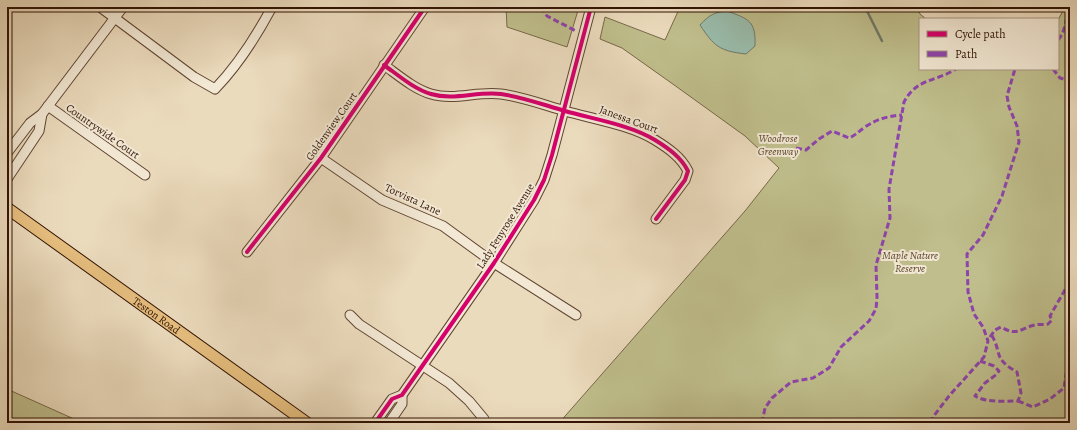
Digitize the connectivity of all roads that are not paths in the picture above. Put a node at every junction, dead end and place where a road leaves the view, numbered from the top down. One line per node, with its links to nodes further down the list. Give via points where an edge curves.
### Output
1 (100, 7): 6 (street)
2 (123, 7): 6 (street)
3 (272, 7): 6 (street, via 231,72 215,89 194,77)
4 (425, 7): 7 (street, Goldenview Court)
5 (592, 7): 9 (street, Lady Fenyrose Avenue)
6 (114, 18): 8 (street)
7 (384, 65): 9 (street, Janessa Court, via 430,94 459,97 499,94); 12 (street, Goldenview Court)
8 (48, 106): 10 (street); 13 (street, Countrywide Court)
9 (564, 111): 16 (street, Janessa Court, via 654,139 683,162 688,171 685,180); 18 (street, Lady Fenyrose Avenue, via 544,180)
10 (42, 114): 11 (street, via 30,123); 14 (street, via 39,131)
11 (7, 153)
12 (321, 158): 17 (street, Goldenview Court); 18 (street, Torvista Lane, via 382,200 443,226)
13 (145, 174)
14 (7, 179)
15 (7, 208): 24 (main road, Teston Road)
16 (656, 219)
17 (247, 252)
18 (494, 263): 19 (street, Torvista Lane); 21 (street, Lady Fenyrose Avenue)
19 (576, 314)
20 (350, 315): 21 (street, via 358,324)
21 (422, 366): 22 (street, Lady Fenyrose Avenue); 23 (street, via 459,390)
22 (402, 395): 25 (street, Lady Fenyrose Avenue, via 392,399); 26 (street, Lady Fenyrose Avenue, via 402,404)
23 (484, 419)
24 (307, 423)
25 (375, 423)
26 (389, 423)

